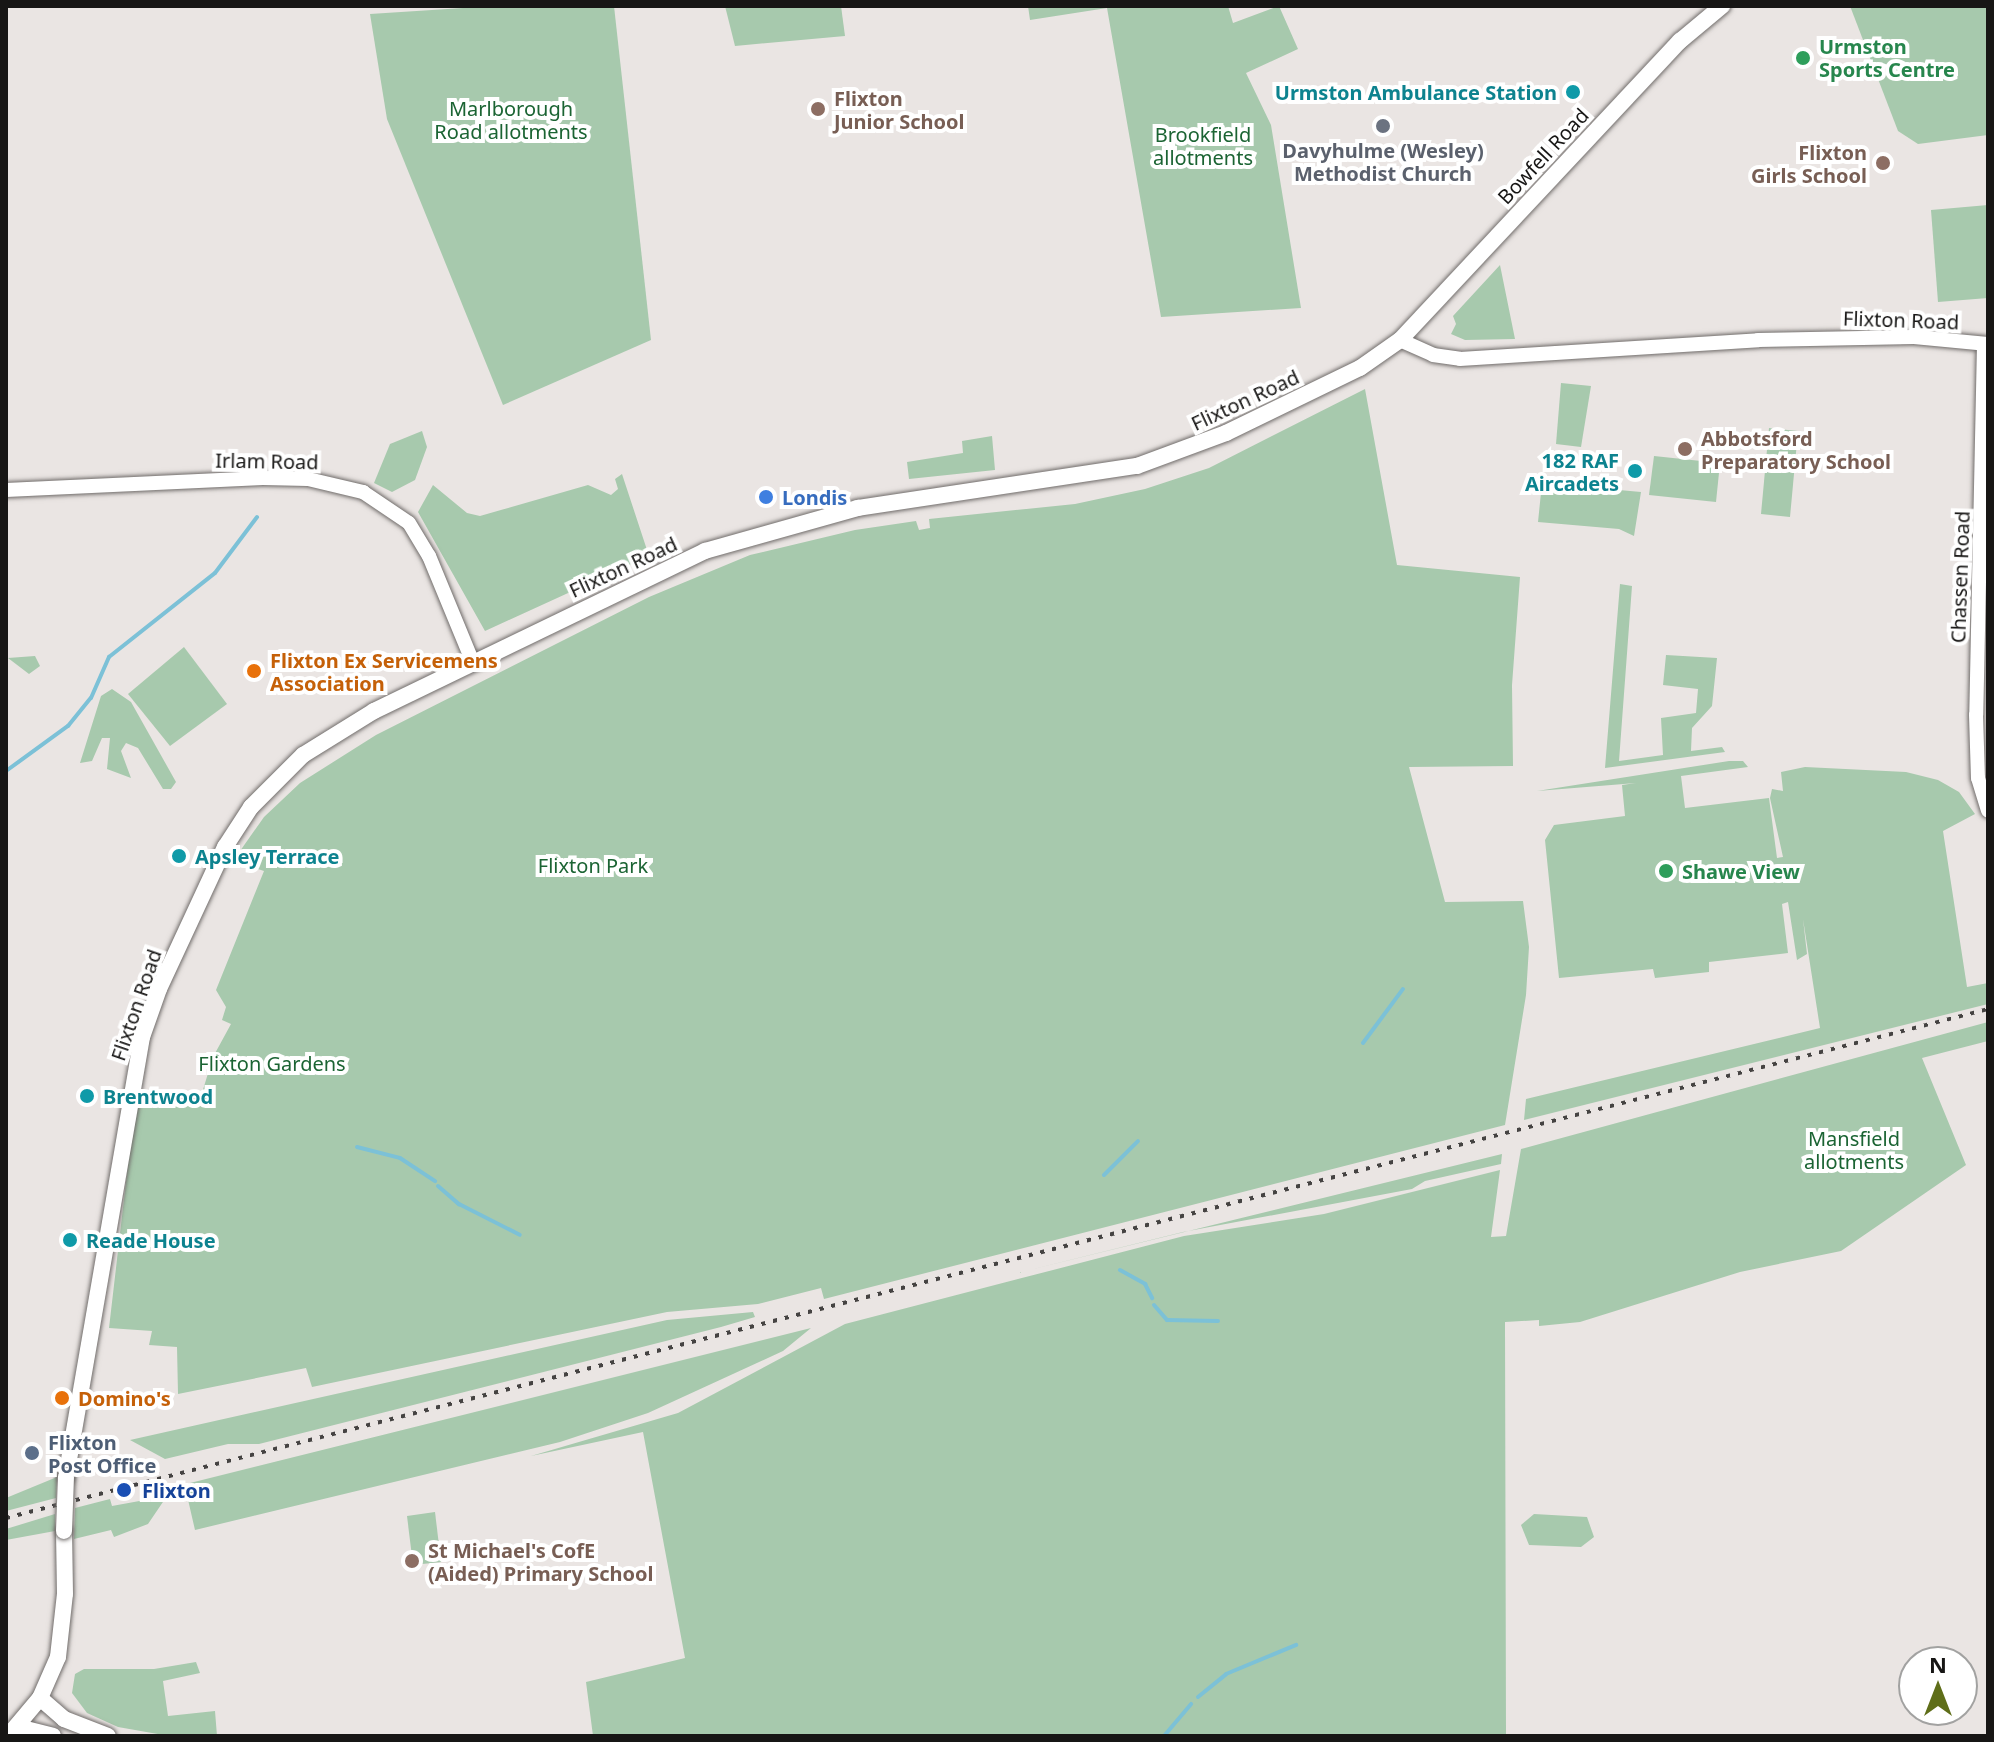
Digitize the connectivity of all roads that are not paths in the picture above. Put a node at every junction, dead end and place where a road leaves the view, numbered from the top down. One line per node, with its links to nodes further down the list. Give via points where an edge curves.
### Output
1 (1722, 6): 2 (main road, Bowfell Road, via 1680,41)
2 (1400, 340): 3 (street, Flixton Road, via 1433,355 1460,359 1758,340 1914,337); 5 (main road, Flixton Road, via 1348,374 1163,458 1074,479 858,508 778,527 672,565)
3 (1986, 344): 6 (street, Chassen Road, via 1976,715 1978,778)
4 (6, 490): 5 (street, Irlam Road, via 263,478 308,479 363,492 409,523 429,556)
5 (473, 663): 7 (main road, Flixton Road, bridge, via 339,729 303,755 251,807 214,867 159,989 132,1075 66,1477 65,1594 58,1657)
6 (1988, 810)
7 (40, 1698): 8 (main road, Flixton Road); 10 (main road, via 64,1719)
8 (13, 1731): 9 (main road)
9 (53, 1736)
10 (108, 1736)

